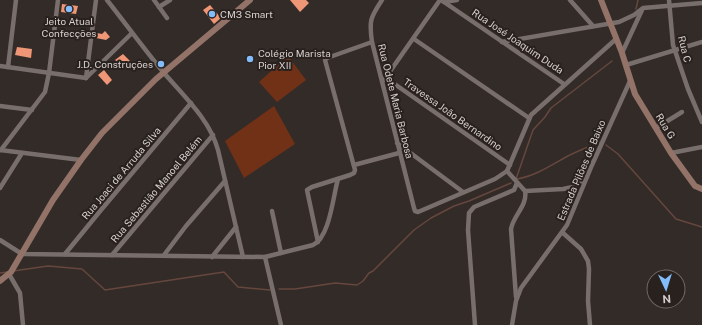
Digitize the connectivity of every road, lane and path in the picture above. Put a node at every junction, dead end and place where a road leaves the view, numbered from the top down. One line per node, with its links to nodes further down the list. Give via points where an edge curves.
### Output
1 (16, 0): 30 (street)
2 (58, 0): 32 (street)
3 (96, 0): 33 (street)
4 (107, 0): 20 (street)
5 (154, 0): 15 (street)
6 (170, 0): 15 (street)
7 (250, 0): 31 (main road)
8 (382, 0): 23 (street, Rua Odete Maria Barbosa, via 370,20)
9 (457, 0): 12 (street)
10 (570, 0): 19 (street)
11 (601, 0): 18 (main road, Rua G)
12 (442, 1): 21 (street); 24 (street, Rua José Joaquim Duda)
13 (669, 3): 14 (street); 16 (street); 26 (street, Rua C)
14 (702, 3)
15 (159, 7): 17 (street)
16 (643, 8): 18 (street, via 624,20); 27 (street)
17 (167, 18)
18 (610, 23): 19 (street); 22 (main road, Rua G)
19 (593, 26): 24 (street)
20 (132, 33): 31 (street); 33 (street)
21 (414, 39): 34 (street); 42 (street)
22 (616, 39): 27 (main road, Rua G); 37 (street)
23 (372, 42): 36 (street, Rua Odete Maria Barbosa); 53 (street, via 325,60)
24 (502, 42): 37 (street, Rua José Joaquim Duda)
25 (702, 42): 26 (street)
26 (675, 50): 28 (street); 43 (street, Rua C)
27 (622, 53): 28 (main road, Rua G)
28 (626, 65): 35 (main road, Rua G)
29 (0, 66): 30 (street)
30 (8, 67): 32 (street)
31 (163, 72): 38 (street); 52 (main road, via 121,112)
32 (49, 73): 33 (street); 40 (street, via 45,92)
33 (86, 78)
34 (386, 78): 36 (street); 54 (street, Travessa João Bernardino)
35 (630, 81): 44 (main road, Rua G); 56 (street, Estrada Pilões de Baixo)
36 (382, 83): 46 (street, Rua Odete Maria Barbosa)
37 (564, 84): 42 (street)
38 (191, 103): 45 (street); 70 (street, Rua Joaci de Arruda Silva)
39 (0, 106): 40 (street)
40 (32, 110): 48 (street)
41 (682, 112): 44 (street)
42 (529, 118): 54 (street)
43 (702, 122)
44 (656, 128): 51 (main road, Rua G)
45 (213, 135): 58 (street); 72 (street, Rua Sebastião Manoel Belém)
46 (397, 143): 50 (street, Rua Odete Maria Barbosa); 63 (street)
47 (702, 147): 51 (street)
48 (0, 150): 49 (street)
49 (22, 153): 52 (street); 60 (street)
50 (399, 153): 53 (street); 63 (street, Rua Odete Maria Barbosa, via 416,212)
51 (671, 153): 61 (main road, Rua G, via 695,186)
52 (81, 160): 71 (main road, via 53,200)
53 (354, 165): 57 (street, via 354,173)
54 (510, 165): 55 (street)
55 (507, 171): 59 (street); 63 (street, via 495,179)
56 (587, 178): 62 (street, via 563,190); 66 (street, Estrada Pilões de Baixo)
57 (338, 179): 68 (street, via 330,219); 68 (street, via 306,191)
58 (225, 181): 65 (street); 73 (street)
59 (517, 183): 62 (street); 82 (street, via 514,190 474,207 469,213)
60 (0, 188)
61 (702, 189)
62 (525, 191): 79 (street, via 526,198 511,229)
63 (463, 192)
64 (272, 211): 69 (street)
65 (236, 227): 74 (street); 75 (street)
66 (563, 233): 79 (street, Estrada Pilões de Baixo, via 521,288); 84 (street, via 581,249 588,261)
67 (0, 240): 71 (street)
68 (318, 242): 69 (street)
69 (281, 253): 76 (street)
70 (65, 254): 71 (street); 72 (street)
71 (22, 255): 77 (main road)
72 (112, 255): 73 (street)
73 (164, 255): 74 (street)
74 (212, 257): 75 (street)
75 (243, 257): 76 (street)
76 (265, 257): 81 (street)
77 (10, 273): 78 (main road); 80 (street, via 20,293)
78 (0, 281)
79 (516, 301): 83 (street, Estrada Pilões de Baixo)
80 (23, 325)
81 (281, 325)
82 (475, 325)
83 (512, 325)
84 (590, 325)

